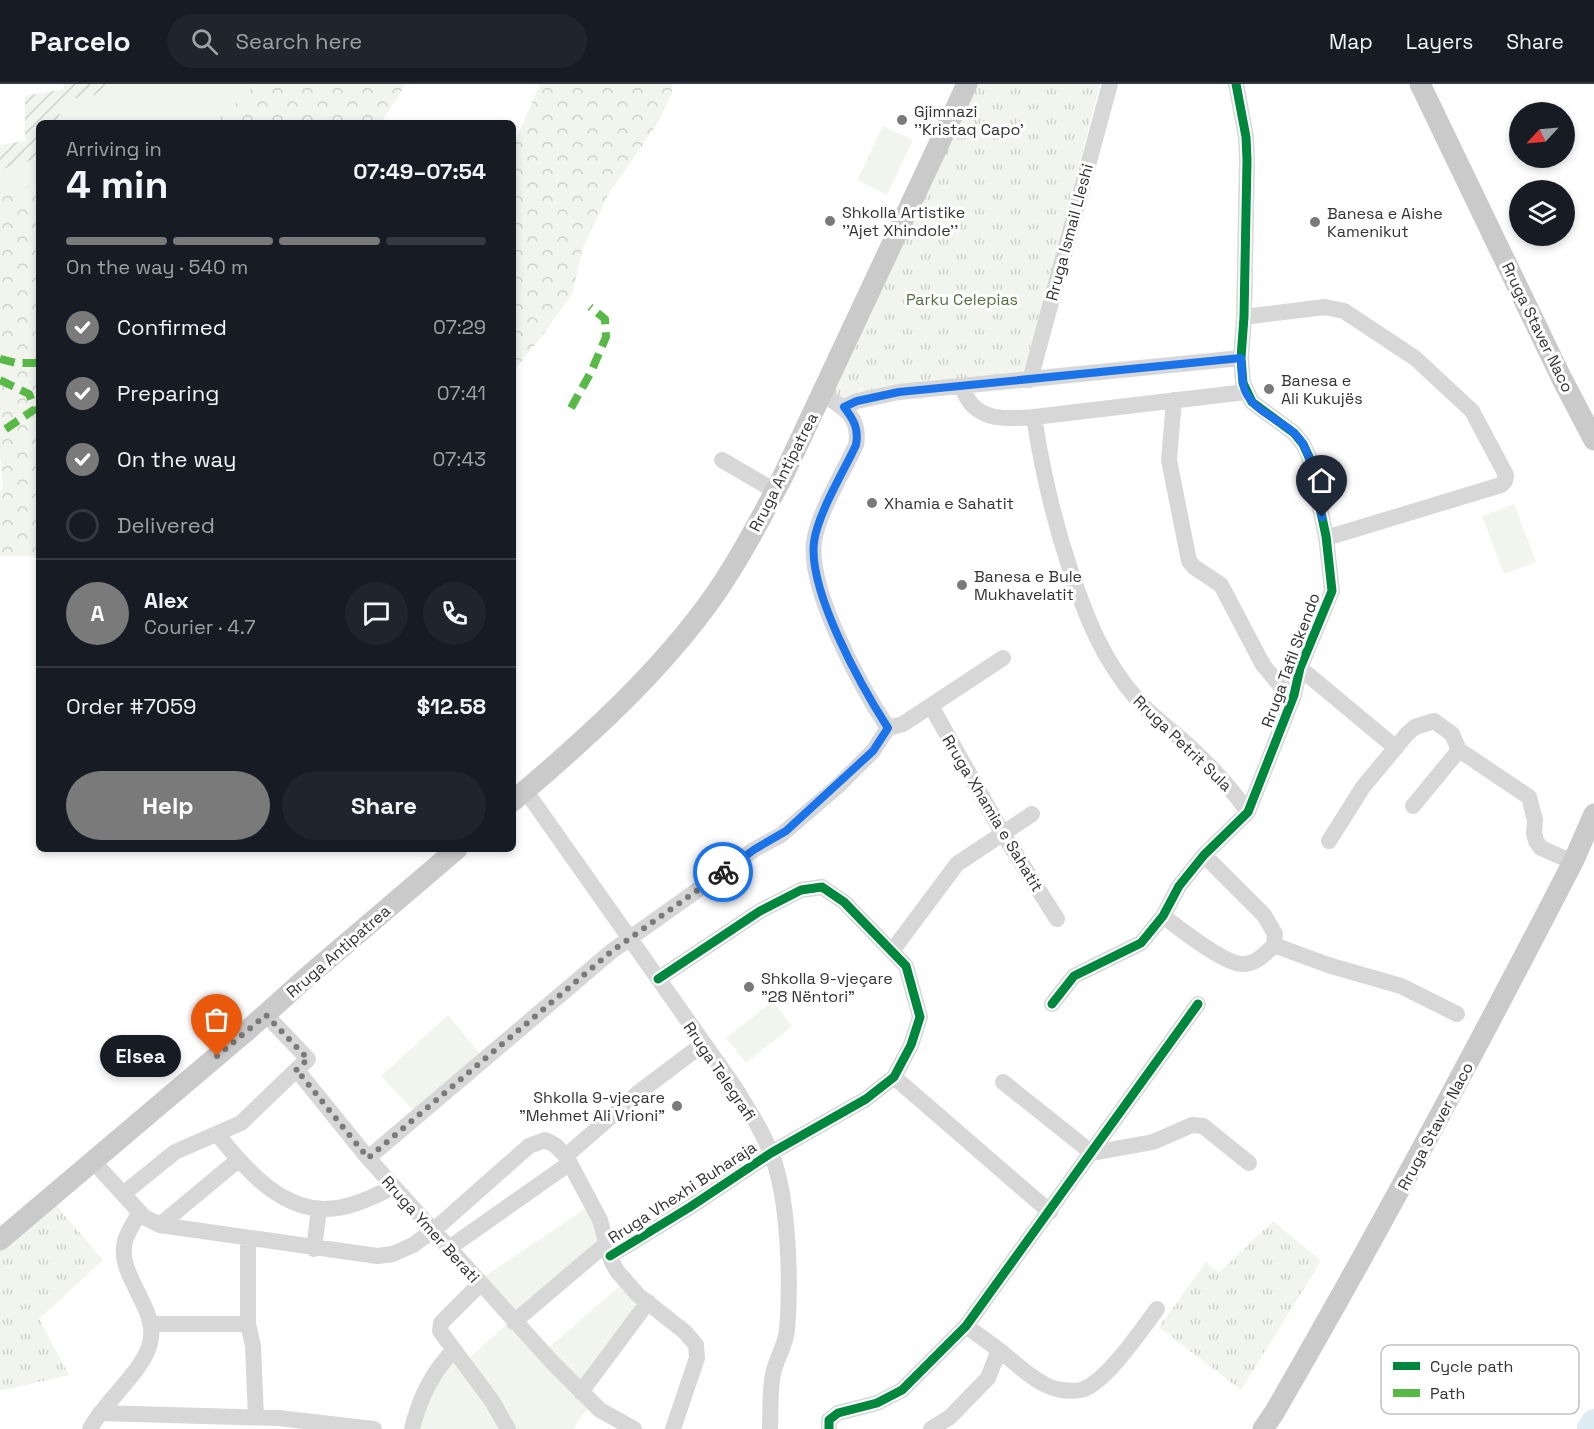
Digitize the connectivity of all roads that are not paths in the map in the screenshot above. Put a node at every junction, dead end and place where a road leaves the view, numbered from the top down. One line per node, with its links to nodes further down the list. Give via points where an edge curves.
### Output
1 (968, 84): 10 (main road, Rruga Antipatrea)
2 (1110, 84): 7 (street, Rruga Ismail Lleshi)
3 (1236, 84): 5 (street, via 1247,160)
4 (1420, 84): 14 (main road, Rruga Staver Naco)
5 (1244, 317): 6 (street); 17 (street, via 1325,307 1344,311 1415,358 1472,411 1506,475 1501,485)
6 (1241, 358): 7 (street); 9 (street)
7 (1030, 380): 8 (street)
8 (962, 387): 12 (street, via 875,396); 13 (street, via 966,398 988,416)
9 (1246, 392): 11 (street); 17 (street, Rruga Tafil Skendo, via 1252,402 1303,444)
10 (822, 394): 12 (street); 16 (main road, Rruga Antipatrea)
11 (1174, 400): 13 (street); 20 (street, via 1169,460 1190,561 1221,585 1263,665)
12 (844, 407): 22 (street, via 859,432 820,520 814,562 817,583 846,653)
13 (1034, 417): 27 (street, Rruga Petrit Sula, via 1047,493 1094,636 1136,698 1189,745)
14 (1594, 440)
15 (722, 460): 16 (street)
16 (775, 491): 25 (main road, Rruga Antipatrea, via 732,568 689,630 606,718)
17 (1326, 538): 19 (street, Rruga Tafil Skendo, via 1332,591)
18 (1003, 658): 21 (street)
19 (1300, 668): 20 (street, Rruga Tafil Skendo); 23 (street)
20 (1294, 695): 27 (street, Rruga Tafil Skendo)
21 (930, 706): 22 (street, via 903,724); 30 (street, Rruga Xhamia e Sahatit)
22 (888, 728): 37 (street, via 873,751 781,835)
23 (1396, 747): 24 (street, via 1415,727 1434,721 1452,734); 31 (street, via 1363,787)
24 (1459, 750): 26 (street); 34 (street, via 1529,797 1536,841 1541,848)
25 (519, 796): 37 (street, Rruga Telegrafi)
26 (1413, 806)
27 (1248, 812): 33 (street, Rruga Tafil Skendo)
28 (1032, 814): 30 (street)
29 (1594, 814): 34 (main road, Rruga Staver Naco)
30 (1004, 834): 36 (street, Rruga Xhamia e Sahatit); 39 (street, via 957,864)
31 (1329, 841)
32 (453, 852): 44 (main road, Rruga Antipatrea)
33 (1204, 855): 35 (street, Rruga Tafil Skendo, via 1179,886); 38 (street, via 1264,915 1275,934)
34 (1573, 862): 91 (main road, Rruga Staver Naco, via 1414,1167)
35 (1163, 916): 38 (street, via 1226,960 1242,965 1257,961); 41 (street, Rruga Tafil Skendo, via 1141,943 1074,976)
36 (1057, 919)
37 (629, 938): 40 (street, Rruga Telegrafi); 52 (street)
38 (1274, 945): 43 (street, via 1401,986)
39 (892, 951): 40 (street, via 844,902 822,887 801,890 760,911); 47 (street, via 906,966 920,1017)
40 (658, 979): 45 (street, Rruga Telegrafi)
41 (1052, 1004)
42 (1198, 1004): 51 (street)
43 (1457, 1014)
44 (266, 1015): 46 (street, via 308,1059); 55 (main road, Rruga Antipatrea)
45 (703, 1044): 50 (street, Rruga Telegrafi, via 734,1086); 53 (street, via 638,1093)
46 (295, 1071): 49 (street, via 241,1123); 52 (street, Rruga Ymer Berati)
47 (894, 1077): 50 (street, Rruga Vhexhi Buharaja, via 866,1099); 61 (street)
48 (1003, 1082): 51 (street)
49 (217, 1134): 54 (street); 58 (street, via 169,1156)
50 (771, 1153): 68 (street, Rruga Vhexhi Buharaja, via 690,1207); 88 (street, Rruga Telegrafi, via 783,1203 788,1258 787,1330 773,1371)
51 (1092, 1153): 56 (street, via 1153,1142 1192,1125 1203,1126); 61 (street)
52 (368, 1158): 57 (street, Rruga Ymer Berati)
53 (568, 1159): 63 (street, via 545,1140 529,1146); 67 (street); 68 (street, via 600,1220)
54 (238, 1160): 59 (street, via 291,1202); 62 (street)
55 (93, 1161): 58 (street); 65 (main road, Rruga Antipatrea)
56 (1249, 1163)
57 (393, 1187): 59 (street, via 352,1205); 63 (street, Rruga Ymer Berati)
58 (123, 1194): 60 (street)
59 (319, 1209): 66 (street)
60 (140, 1212): 62 (street); 73 (street, via 125,1242 125,1260)
61 (1050, 1212): 75 (street)
62 (160, 1226): 64 (street)
63 (434, 1230): 66 (street, via 393,1254 363,1256); 67 (street, Rruga Ymer Berati)
64 (248, 1239): 66 (street); 74 (street)
65 (0, 1240)
66 (314, 1248)
67 (449, 1248): 69 (street, Rruga Ymer Berati)
68 (608, 1250): 70 (street, via 624,1280); 72 (street, Rruga Vhexhi Buharaja)
69 (480, 1284): 72 (street, Rruga Ymer Berati); 76 (street, via 441,1323 440,1331)
70 (648, 1302): 78 (street); 87 (street, via 686,1332 697,1352)
71 (1157, 1309): 77 (street, via 1116,1362 1082,1390 1044,1385)
72 (514, 1322): 78 (street, Rruga Ymer Berati)
73 (150, 1324): 74 (street); 79 (street, via 151,1338 145,1354)
74 (248, 1324): 80 (street, via 253,1346)
75 (966, 1326): 77 (street); 89 (street, via 902,1390 877,1403 838,1413 830,1419)
76 (454, 1350): 84 (street, via 433,1376); 85 (street)
77 (999, 1350): 90 (street, via 988,1378 950,1417)
78 (581, 1392): 86 (street, Rruga Ymer Berati, via 600,1410)
79 (100, 1413): 81 (street); 82 (street)
80 (256, 1417): 81 (street); 83 (street)
81 (197, 1423)
82 (90, 1429)
83 (374, 1429)
84 (412, 1429)
85 (508, 1429)
86 (634, 1429)
87 (674, 1429)
88 (770, 1429)
89 (829, 1429)
90 (930, 1429)
91 (1263, 1429)

